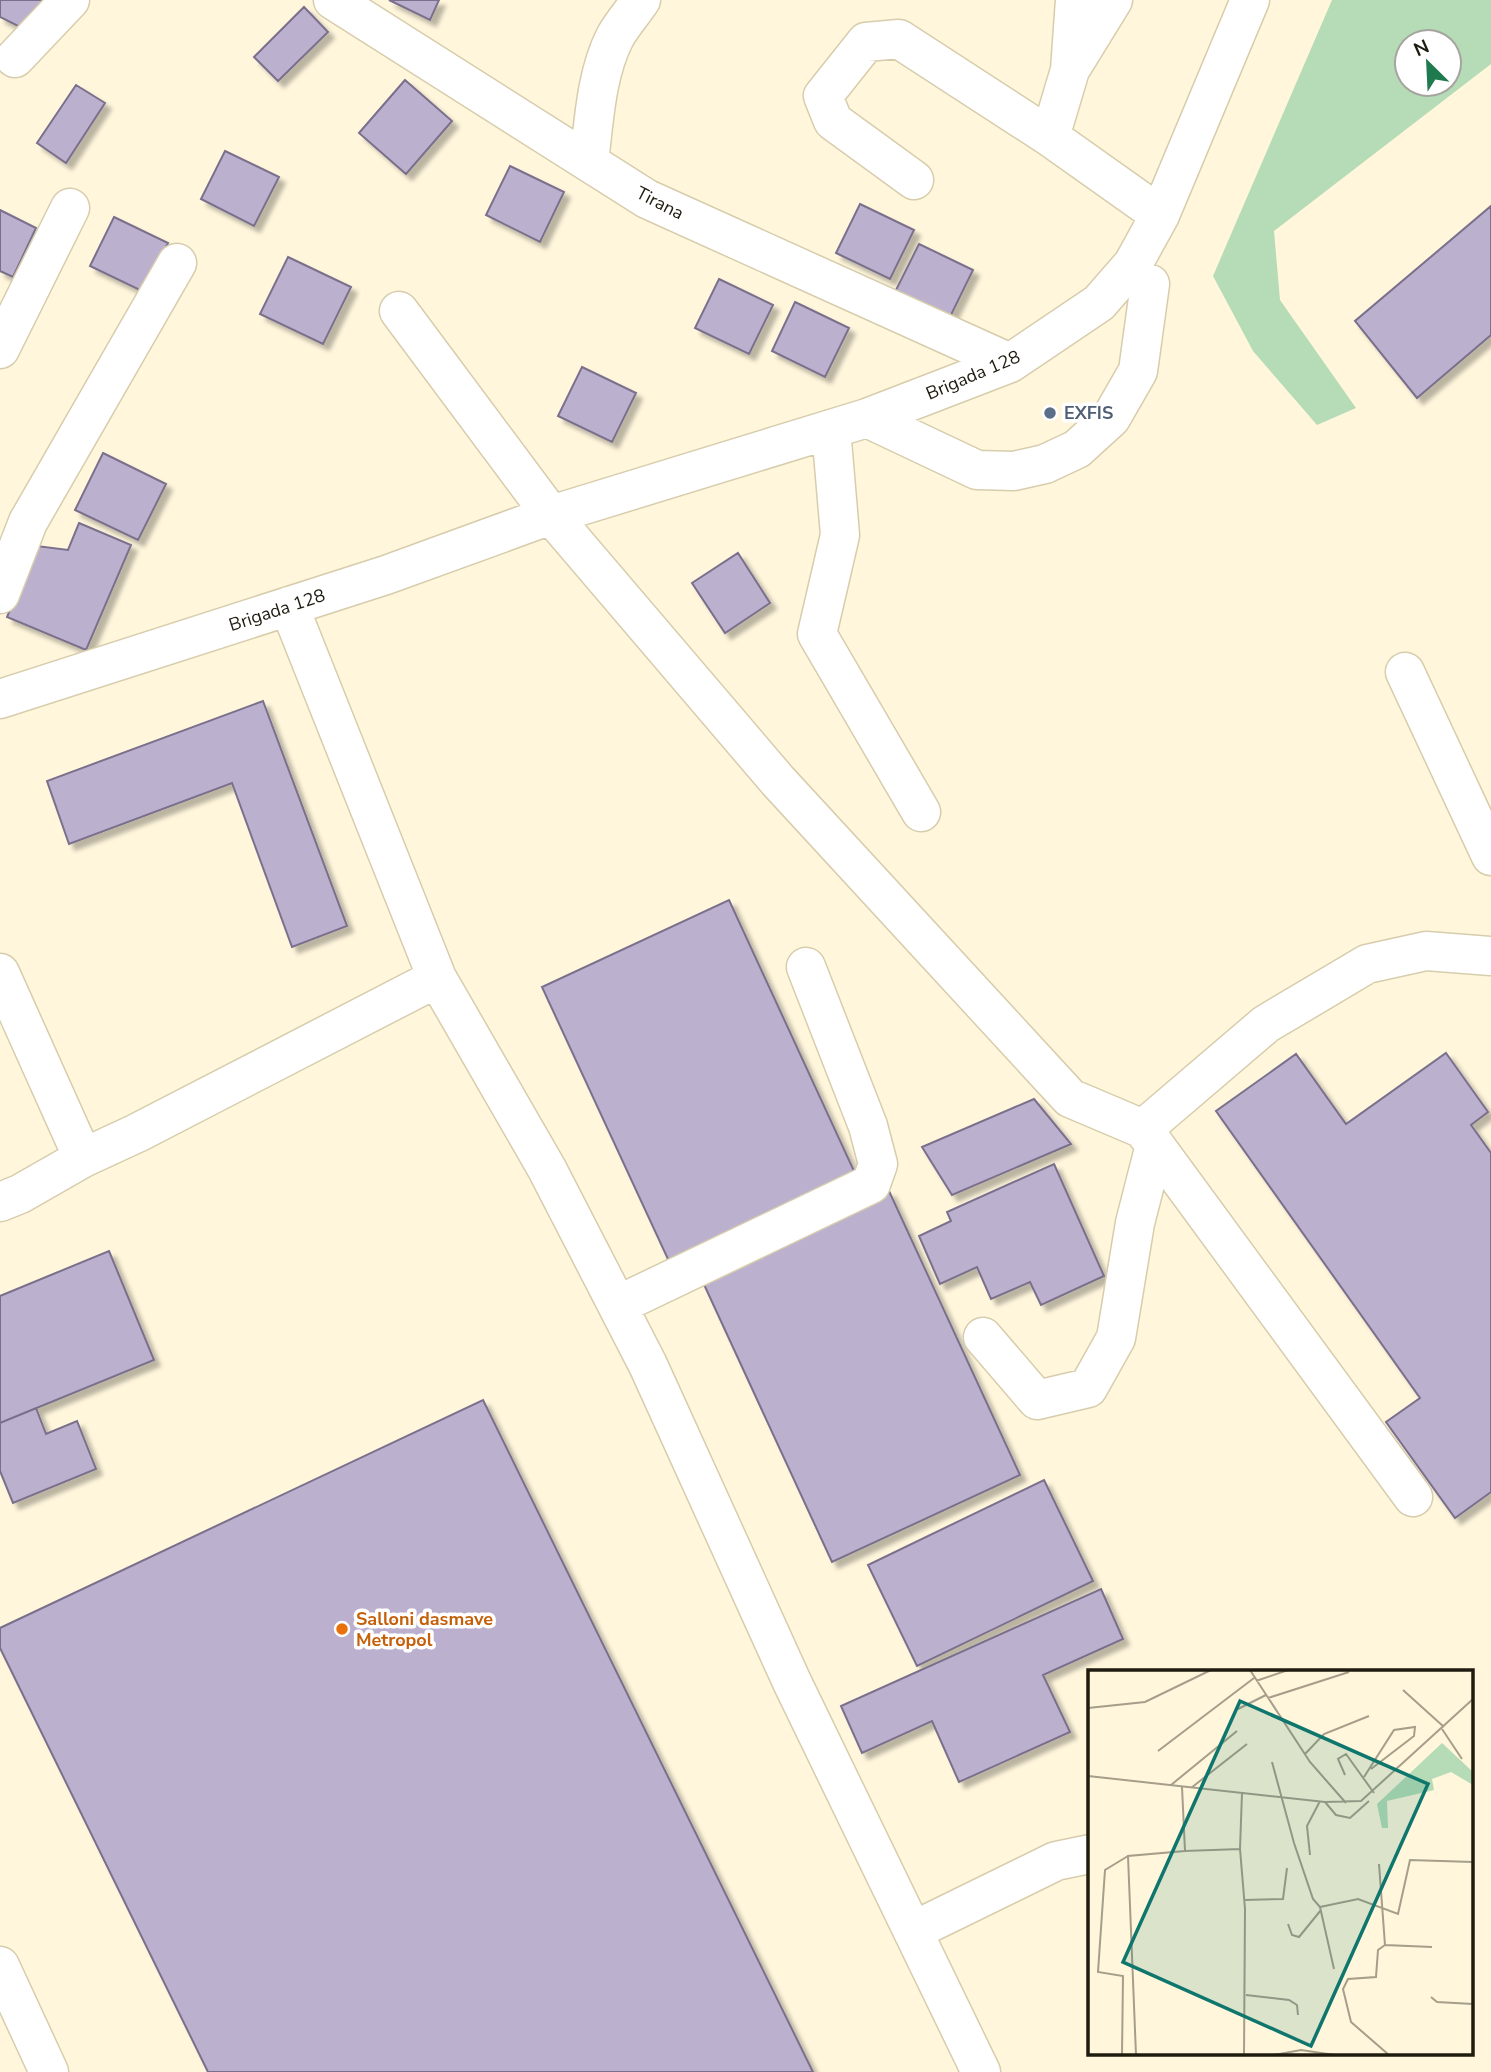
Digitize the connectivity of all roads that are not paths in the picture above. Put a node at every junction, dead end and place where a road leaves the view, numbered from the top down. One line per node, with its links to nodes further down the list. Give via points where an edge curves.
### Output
1 (70, 0): 7 (street)
2 (333, 0): 10 (street, Tirana)
3 (641, 0): 10 (street, via 615,37 602,77)
4 (1075, 0): 8 (street)
5 (1113, 0): 8 (street)
6 (1250, 0): 13 (street, Brigada 128)
7 (15, 58)
8 (1070, 70): 9 (street)
9 (1050, 137): 11 (street, via 899,39 866,42 823,96 834,121); 13 (street)
10 (589, 162): 18 (street, Tirana, via 648,199)
11 (914, 180)
12 (69, 208): 17 (street)
13 (1160, 215): 18 (street, Brigada 128, via 1133,264 1099,303)
14 (177, 263): 22 (street, via 28,522)
15 (1150, 284): 19 (street, via 1138,371 1111,418 1077,449 1045,464 1014,471 977,470)
16 (399, 311): 21 (street)
17 (0, 349)
18 (1010, 363): 19 (street, Brigada 128)
19 (867, 418): 20 (street, Brigada 128)
20 (831, 429): 21 (street, Brigada 128); 26 (street, via 840,535 817,634)
21 (551, 515): 23 (street, Brigada 128); 32 (street, via 778,781 1070,1098)
22 (0, 594)
23 (289, 606): 25 (street, Brigada 128); 31 (street)
24 (1405, 672): 27 (street)
25 (0, 699)
26 (921, 812)
27 (1491, 856)
28 (1491, 956): 32 (street, via 1426,951 1367,964 1266,1024)
29 (806, 967): 35 (street, via 868,1126 878,1164 871,1184)
30 (0, 973): 33 (street)
31 (437, 978): 33 (street); 35 (street, via 547,1168)
32 (1149, 1137): 36 (street, via 1116,1338 1088,1388 1037,1400); 37 (street)
33 (83, 1158): 34 (street)
34 (0, 1202)
35 (618, 1305): 39 (street)
36 (983, 1337)
37 (1413, 1497)
38 (1088, 1854): 39 (street, via 1056,1861)
39 (913, 1931): 42 (street)
40 (0, 1965): 41 (street)
41 (49, 2072)
42 (981, 2072)

